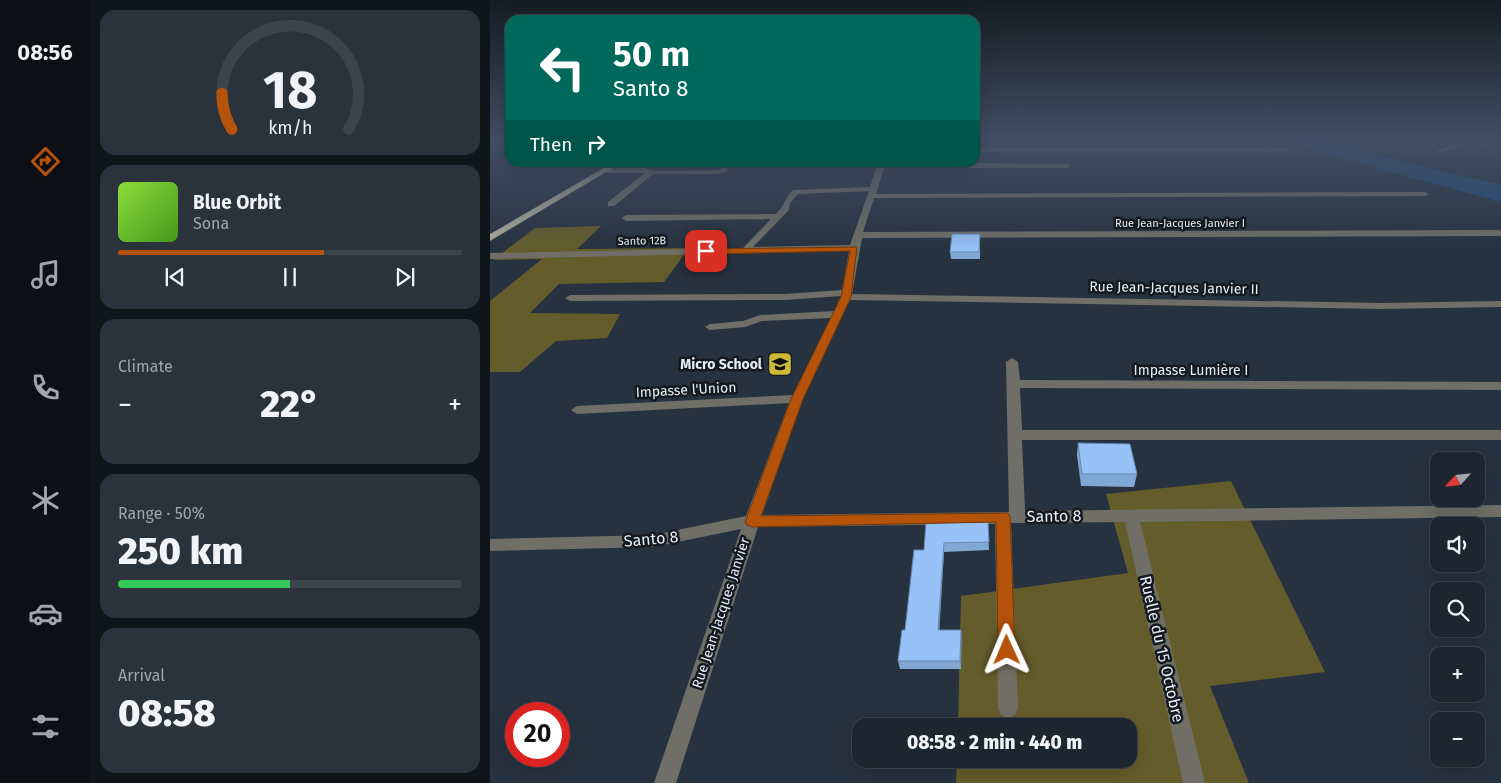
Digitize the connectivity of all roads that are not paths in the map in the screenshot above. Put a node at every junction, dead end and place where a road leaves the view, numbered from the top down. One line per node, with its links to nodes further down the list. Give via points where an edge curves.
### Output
1 (594, 178): 10 (main road)
2 (644, 178): 6 (street)
3 (877, 178): 4 (street, Rue Jean-Jacques Janvier)
4 (872, 193): 5 (street); 7 (street, via 796,192); 11 (street, Rue Jean-Jacques Janvier)
5 (1425, 194)
6 (611, 204)
7 (777, 216): 8 (street); 12 (street)
8 (626, 218)
9 (1501, 233): 11 (street, Rue Jean-Jacques Janvier I)
10 (490, 238)
11 (857, 242): 12 (street, Santo 12B); 14 (street, Rue Jean-Jacques Janvier)
12 (746, 250): 13 (street, Santo 12B)
13 (490, 256)
14 (846, 295): 15 (street, Rue Jean-Jacques Janvier II); 16 (street, Rue Jean-Jacques Janvier II, via 1381,306); 17 (street, Rue Jean-Jacques Janvier)
15 (570, 298)
16 (1501, 304)
17 (838, 314): 18 (street, via 760,318 745,324); 22 (street, Rue Jean-Jacques Janvier)
18 (710, 327)
19 (1012, 362): 20 (street)
20 (1014, 384): 21 (street, Impasse Lumière I); 25 (street)
21 (1501, 386)
22 (797, 399): 23 (street, Impasse l'Union); 29 (street, Rue Jean-Jacques Janvier)
23 (576, 410)
24 (1501, 435): 25 (street)
25 (1015, 436): 28 (street)
26 (1501, 511): 27 (street, Santo 8)
27 (1130, 515): 28 (street, Santo 8); 33 (street, Ruelle du 15 Octobre)
28 (1010, 517): 29 (street, Santo 8); 31 (street)
29 (752, 522): 30 (street, Santo 8, via 653,541); 32 (street, Rue Jean-Jacques Janvier)
30 (490, 545)
31 (1008, 708)
32 (665, 783)
33 (1194, 783)

